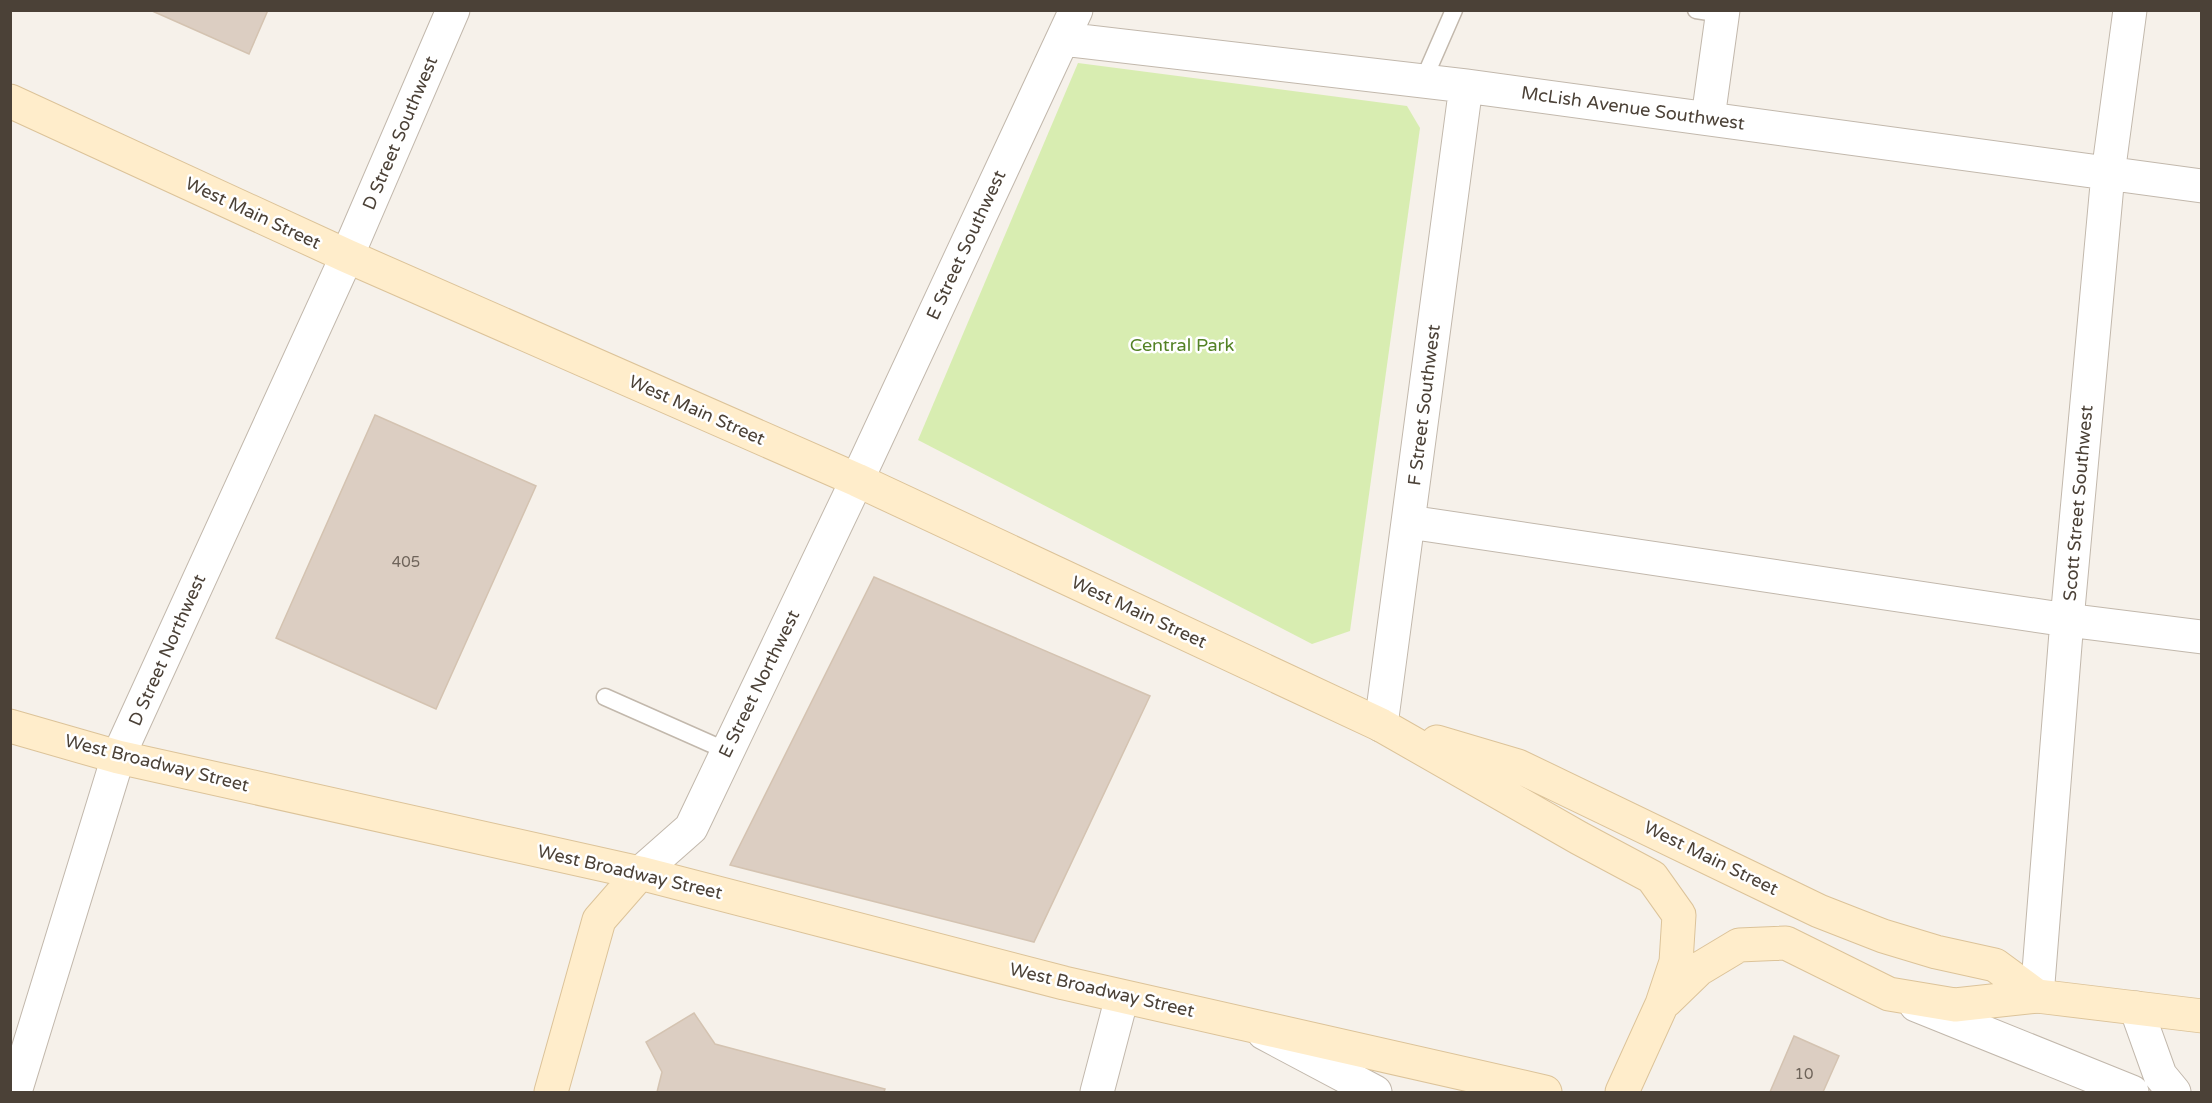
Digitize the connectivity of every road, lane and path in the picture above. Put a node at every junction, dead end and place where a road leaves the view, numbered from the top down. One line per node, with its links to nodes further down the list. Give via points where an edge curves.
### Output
1 (453, 10): 12 (street, D Street Southwest)
2 (1454, 10): 6 (lane)
3 (2130, 10): 10 (street, Scott Street Southwest)
4 (1714, 12): 9 (street)
5 (1069, 25): 6 (street, McLish Avenue Southwest); 13 (street, E Street Southwest)
6 (1423, 81): 7 (street, McLish Avenue Southwest)
7 (1466, 86): 9 (street, McLish Avenue Southwest); 14 (street, F Street Southwest)
8 (10, 101): 12 (main road, West Main Street)
9 (1708, 118): 10 (street, McLish Avenue Southwest)
10 (2108, 174): 11 (street, McLish Avenue Southwest); 15 (street, Scott Street Southwest)
11 (2202, 186)
12 (347, 256): 13 (main road, West Main Street); 21 (street, D Street Northwest)
13 (857, 480): 18 (main road, West Main Street); 20 (street, E Street Northwest)
14 (1408, 522): 15 (street); 18 (street, F Street Southwest)
15 (2067, 620): 16 (street); 24 (street, Scott Street Southwest)
16 (2202, 637)
17 (605, 697): 20 (lane)
18 (1381, 725): 24 (main road, West Main Street, via 1518,766 1819,910 1882,936 1995,965); 26 (main road, West Main Street, via 1652,877 1679,915 1677,962)
19 (10, 726): 21 (main road, West Broadway Street)
20 (727, 751): 22 (street, E Street Northwest, via 691,828)
21 (118, 757): 22 (main road, West Broadway Street); 30 (street, D Street Northwest)
22 (640, 873): 25 (main road, West Broadway Street); 31 (main road, via 599,920)
23 (1889, 994): 24 (main road, via 1955,1005); 26 (main road, via 1786,943 1739,945 1699,969); 36 (street)
24 (2037, 996): 27 (main road)
25 (1122, 997): 29 (main road, West Broadway Street); 32 (street)
26 (1662, 1004): 35 (main road, West Main Street)
27 (2136, 1008): 28 (main road); 37 (street, via 2160,1076)
28 (2202, 1016)
29 (1249, 1025): 33 (street, West Broadway Street); 34 (main road, West Broadway Street)
30 (15, 1092)
31 (551, 1092)
32 (1097, 1092)
33 (1375, 1092)
34 (1545, 1092)
35 (1622, 1092)
36 (2132, 1092)
37 (2174, 1092)

